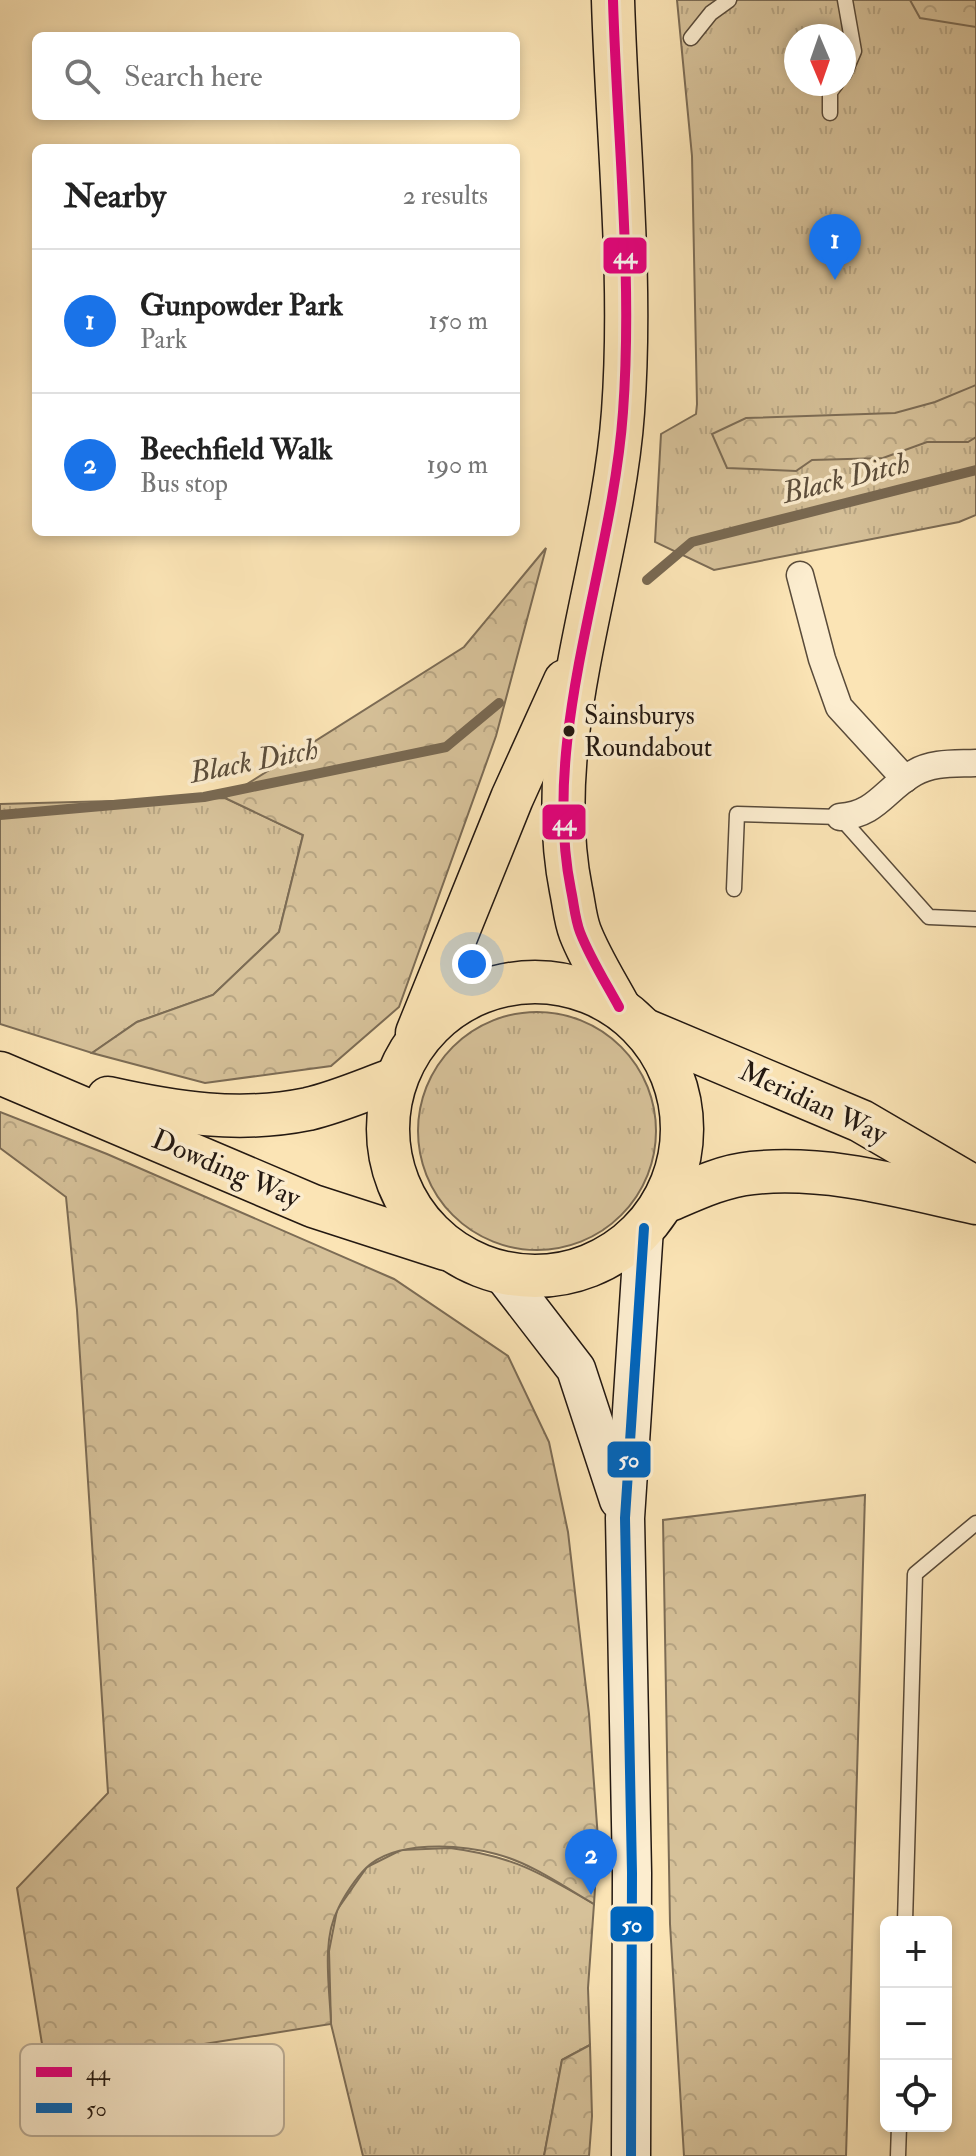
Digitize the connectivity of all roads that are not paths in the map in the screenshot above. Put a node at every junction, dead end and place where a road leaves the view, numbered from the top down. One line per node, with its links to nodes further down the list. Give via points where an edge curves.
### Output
1 (613, 0): 9 (main road, via 623,410 617,475)
2 (729, 0): 5 (lane)
3 (845, 0): 4 (lane)
4 (849, 24)
5 (691, 38)
6 (832, 96): 7 (lane)
7 (830, 113)
8 (800, 575): 11 (street, via 839,707)
9 (583, 642): 15 (main road, via 562,797 565,861 579,931); 16 (main road, via 512,798)
10 (976, 763): 11 (street, via 939,764)
11 (905, 779): 12 (street, via 862,815)
12 (840, 817): 13 (lane, via 737,814); 14 (lane, via 929,917)
13 (734, 889)
14 (976, 919)
15 (632, 1019): 16 (main road, Meridian Way, via 593,993 537,982 483,991 453,1006); 18 (main road, Meridian Way, via 861,1121); 20 (main road, via 666,1060 681,1104 679,1163)
16 (403, 1064): 17 (main road, Dowding Way, via 309,1109 225,1118 160,1110); 21 (main road, via 388,1109 388,1151 397,1182 417,1218)
17 (3, 1074): 21 (main road, Dowding Way, via 313,1206)
18 (976, 1188)
19 (976, 1203): 20 (main road, Meridian Way, via 855,1176 750,1173 707,1184)
20 (655, 1215): 22 (main road, Dowding Way, via 619,1251 594,1264 551,1276); 23 (street)
21 (451, 1251): 22 (main road, Dowding Way)
22 (502, 1273): 23 (street, via 576,1369)
23 (625, 1518): 27 (street)
24 (976, 1523): 25 (lane, via 915,1574)
25 (905, 1916)
26 (899, 2132): 28 (lane)
27 (631, 2156)
28 (898, 2156)

